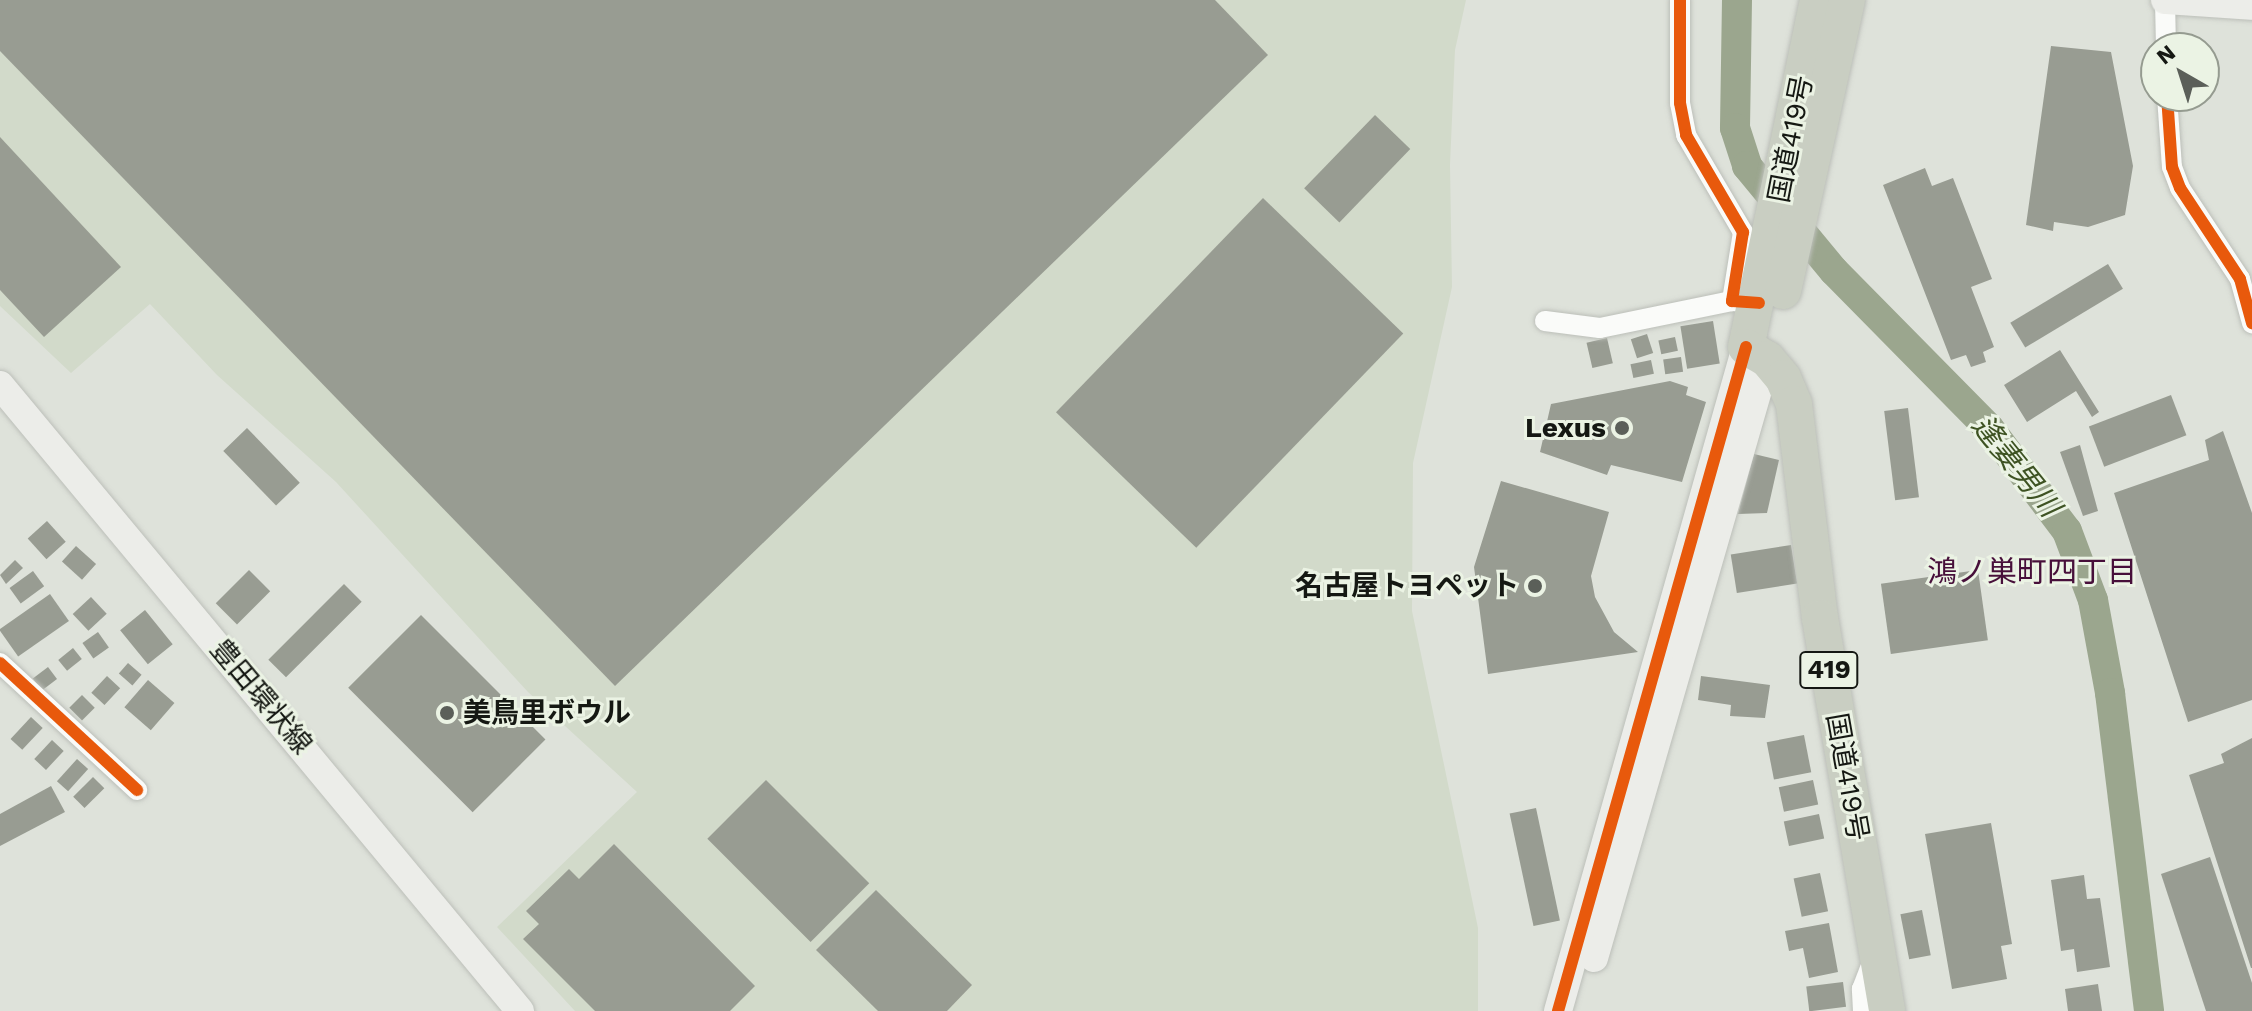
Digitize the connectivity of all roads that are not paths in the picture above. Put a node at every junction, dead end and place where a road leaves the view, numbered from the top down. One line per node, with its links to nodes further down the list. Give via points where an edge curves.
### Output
1 (1680, 0): 10 (street, via 1680,103 1686,135 1743,232)
2 (1818, 0): 8 (highway, 国道419号)
3 (1847, 0): 8 (highway, 国道419号)
4 (2165, 0): 5 (street); 6 (street)
5 (2252, 6)
6 (2166, 32)
7 (2168, 112): 12 (street, via 2172,167 2180,188 2240,279)
8 (1796, 183): 9 (highway, 国道419号)
9 (1782, 246): 10 (highway, 国道419号); 13 (highway, 国道419号)
10 (1745, 302): 11 (street, via 1600,328); 13 (highway, 国道419号)
11 (1545, 321)
12 (2252, 323)
13 (1757, 353): 17 (highway, 国道419号 / 419, via 1783,378 1794,404 1820,618); 19 (street); 20 (street)
14 (0, 385): 18 (street, 豊田環状線)
15 (0, 663): 16 (street)
16 (137, 790)
17 (1877, 950): 21 (street, via 1862,989); 22 (highway, 国道419号 / 419)
18 (520, 1011)
19 (1558, 1011)
20 (1578, 1011)
21 (1863, 1011)
22 (1887, 1011)

